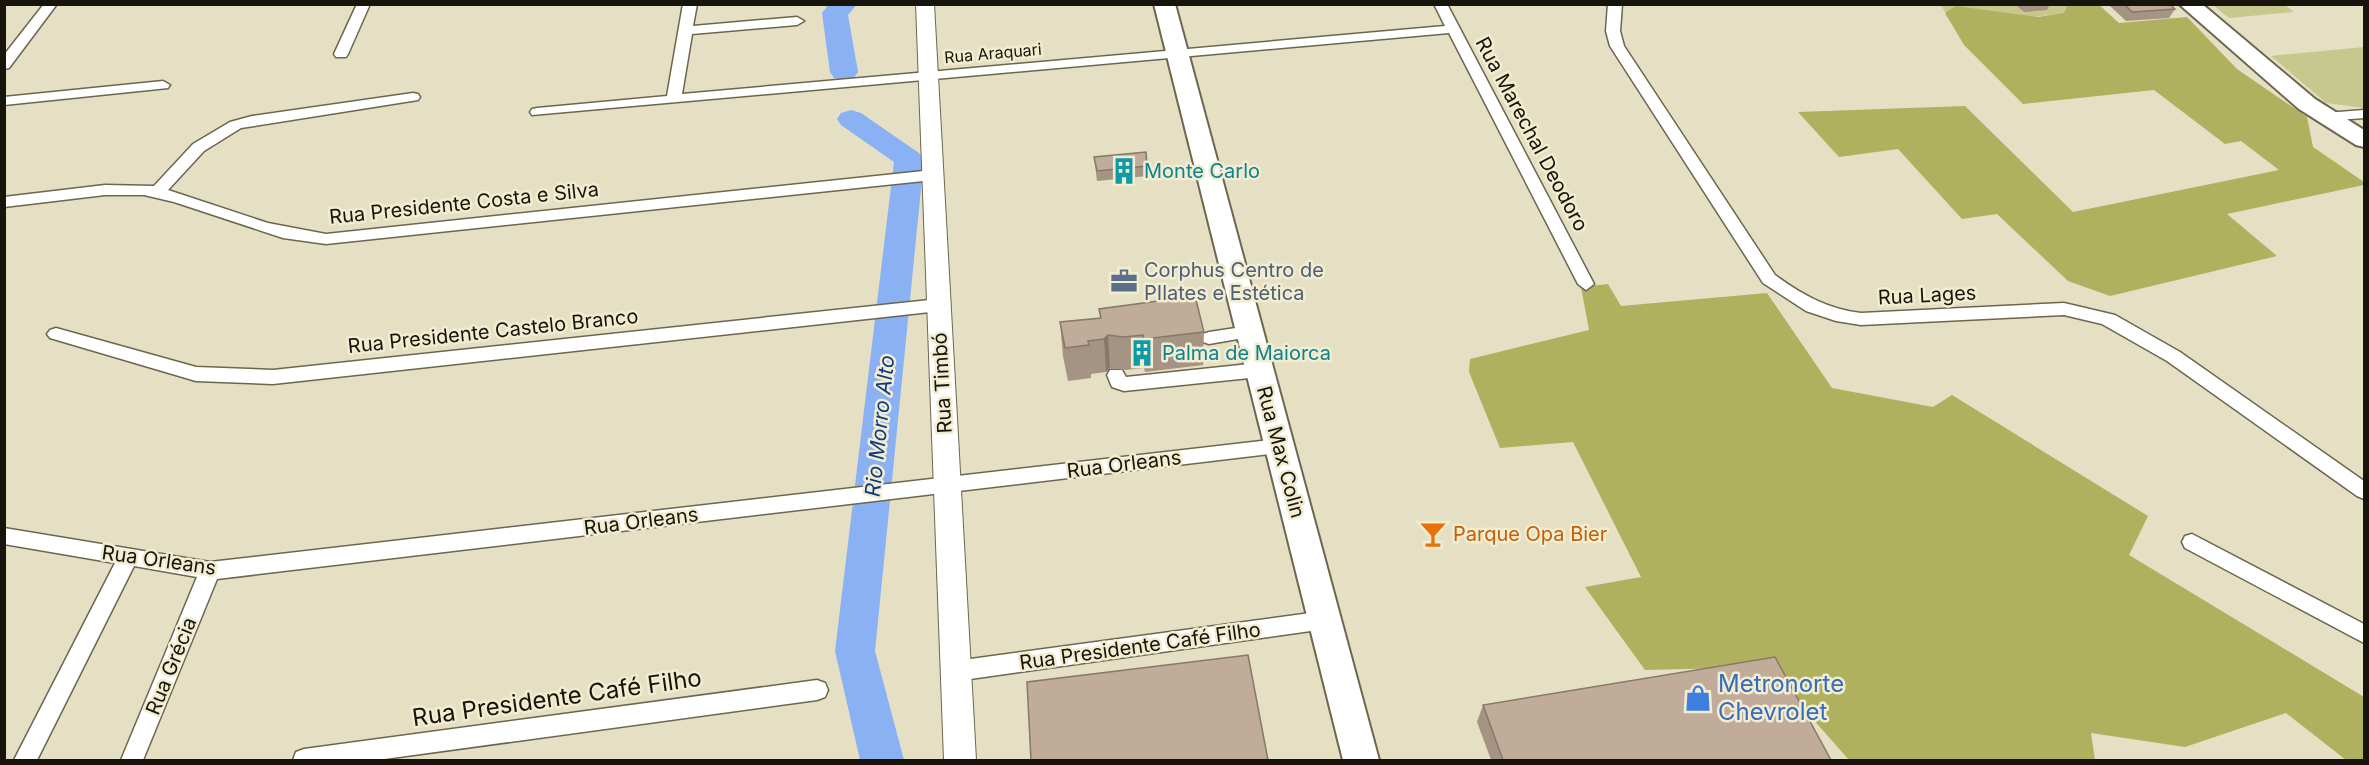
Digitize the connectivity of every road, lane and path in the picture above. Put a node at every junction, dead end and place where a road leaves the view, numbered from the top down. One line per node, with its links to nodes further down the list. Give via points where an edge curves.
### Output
1 (51, 4): 14 (street)
2 (364, 4): 12 (street)
3 (690, 4): 11 (street)
4 (925, 4): 15 (main road, Rua Timbó)
5 (1164, 4): 13 (main road, Rua Max Colin)
6 (1440, 4): 10 (street, Rua Marechal Deodoro)
7 (1615, 4): 36 (street, Rua Lages, via 1613,31 1617,46 1769,279 1788,295 1838,317 1861,320 2064,309 2105,317 2161,349)
8 (2189, 4): 22 (main road)
9 (797, 21): 11 (street)
10 (1453, 29): 13 (street, Rua Araquari); 27 (street, Rua Marechal Deodoro)
11 (686, 31): 18 (street)
12 (341, 54)
13 (1177, 54): 15 (street, Rua Araquari); 29 (main road, Rua Max Colin)
14 (4, 65)
15 (928, 77): 18 (street, Rua Araquari); 24 (main road, Rua Timbó)
16 (163, 84): 19 (street)
17 (413, 97): 25 (street, via 231,125 198,146)
18 (674, 100): 20 (street, Rua Araquari)
19 (4, 101)
20 (537, 112)
21 (2364, 114): 22 (street)
22 (2325, 117): 23 (main road)
23 (2364, 140)
24 (926, 175): 25 (street, Rua Presidente Costa e Silva, via 326,239 291,235); 28 (main road, Rua Timbó)
25 (158, 192): 26 (street, Rua Presidente Costa e Silva, via 126,190)
26 (4, 202)
27 (1586, 284)
28 (927, 307): 30 (street, Rua Presidente Castelo Branco, via 273,377 196,374); 35 (main road, Rua Timbó)
29 (1249, 332): 31 (street); 32 (main road, Rua Max Colin)
30 (56, 334)
31 (1209, 338)
32 (1259, 370): 33 (street, via 1125,384 1118,382); 34 (main road, Rua Max Colin)
33 (1116, 375)
34 (1279, 446): 35 (street, Rua Orleans); 41 (main road, Rua Max Colin)
35 (947, 484): 40 (street, Rua Orleans); 43 (main road, Rua Timbó)
36 (2364, 491)
37 (4, 536): 39 (street, Rua Orleans)
38 (2192, 542): 42 (street)
39 (128, 558): 40 (street, Rua Orleans); 45 (street)
40 (210, 571): 46 (street, Rua Grécia)
41 (1324, 620): 43 (street, Rua Presidente Café Filho); 49 (main road, Rua Max Colin)
42 (2364, 634)
43 (956, 671): 48 (main road, Rua Timbó)
44 (817, 690): 47 (street, Rua Presidente Café Filho)
45 (25, 760)
46 (132, 760)
47 (304, 760)
48 (960, 760)
49 (1361, 760)

